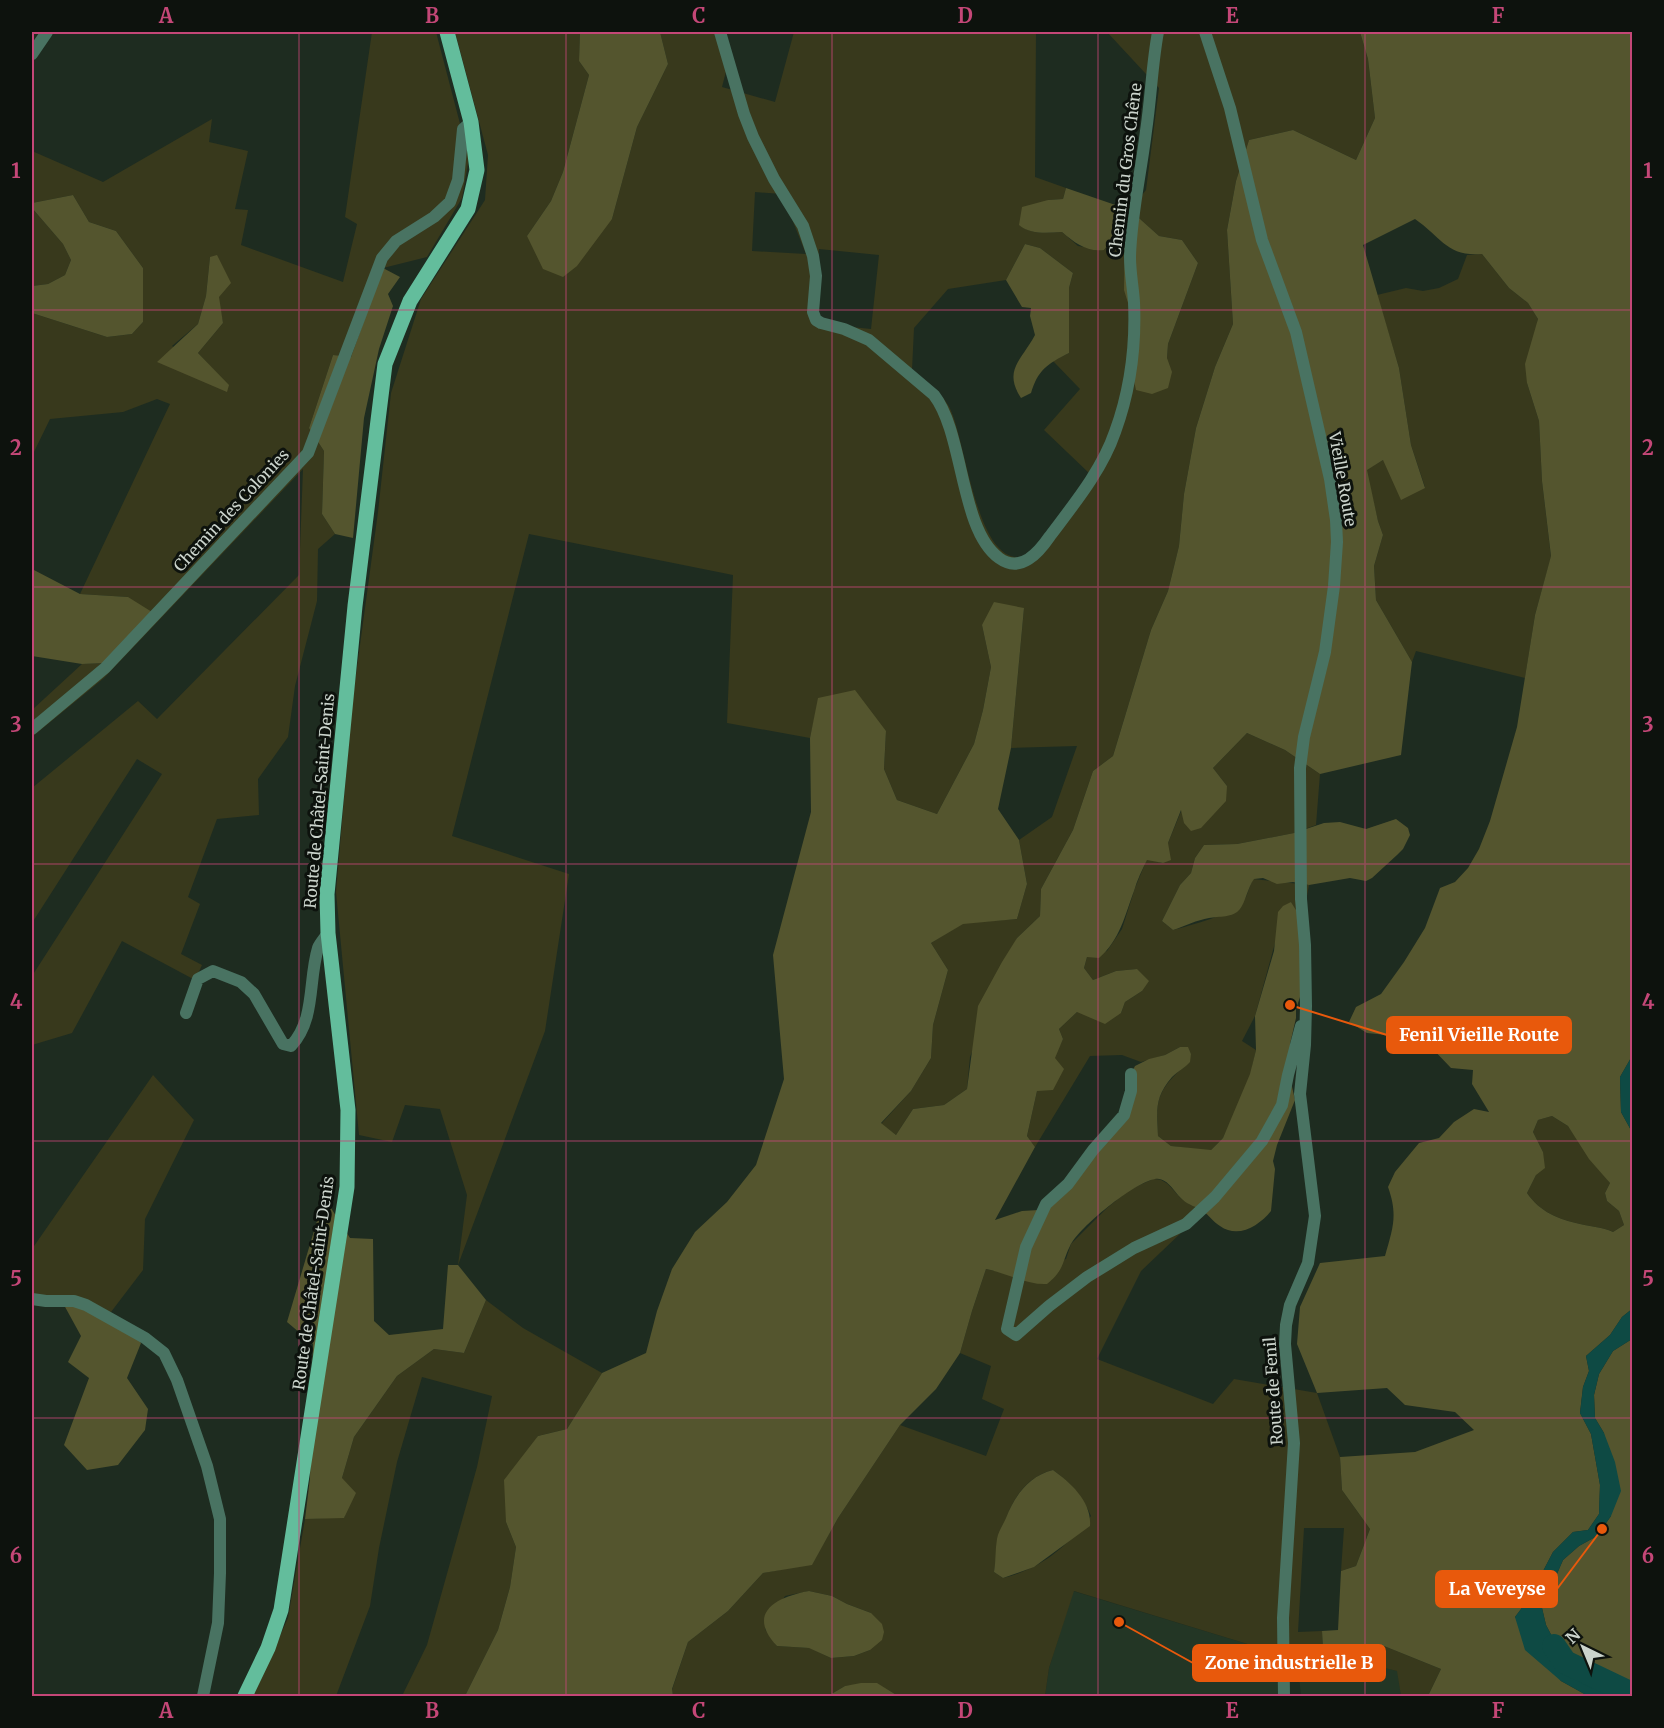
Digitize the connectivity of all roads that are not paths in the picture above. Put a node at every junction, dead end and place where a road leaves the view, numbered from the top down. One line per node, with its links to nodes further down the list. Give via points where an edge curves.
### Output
1 (47, 32): 6 (street)
2 (447, 32): 7 (main road, Route de Châtel-Saint-Denis)
3 (720, 32): 4 (street, Chemin du Gros Chêne, via 753,137 803,226 816,276 816,320 868,340 934,395 949,428 982,536 997,557 1015,563 1028,561 1039,551 1083,490 1108,448 1121,413 1134,335 1132,225)
4 (1158, 32)
5 (1205, 32): 10 (street, Vieille Route, via 1230,108 1262,240 1296,332 1335,504 1335,586 1300,768 1300,899)
6 (32, 54)
7 (471, 122): 8 (street, Chemin des Colonies, via 463,129 458,180 450,202 396,241 382,258 308,453 105,668); 9 (main road, Route de Châtel-Saint-Denis, via 477,170 468,209 410,301 385,364 336,792 327,894)
8 (32, 729)
9 (328, 933): 12 (street, via 319,947 310,1007 291,1046 283,1044 254,994 241,982 213,971 198,979); 16 (main road, Route de Châtel-Saint-Denis, via 348,1110 347,1187 281,1610)
10 (1305, 945): 11 (street, Route de Fenil)
11 (1306, 1006): 13 (street, via 1282,1105 1262,1141 1215,1197 1186,1224 1134,1248 1087,1277 1016,1335 1007,1329 1026,1247 1046,1204 1068,1184 1124,1115); 17 (street, Route de Fenil, via 1300,1094 1315,1215 1308,1263 1286,1325 1294,1443 1282,1618)
12 (186, 1013)
13 (1131, 1074)
14 (32, 1299): 15 (street, via 86,1305 164,1353 177,1380 207,1466 220,1519 218,1623)
15 (203, 1696)
16 (245, 1696)
17 (1284, 1696)

